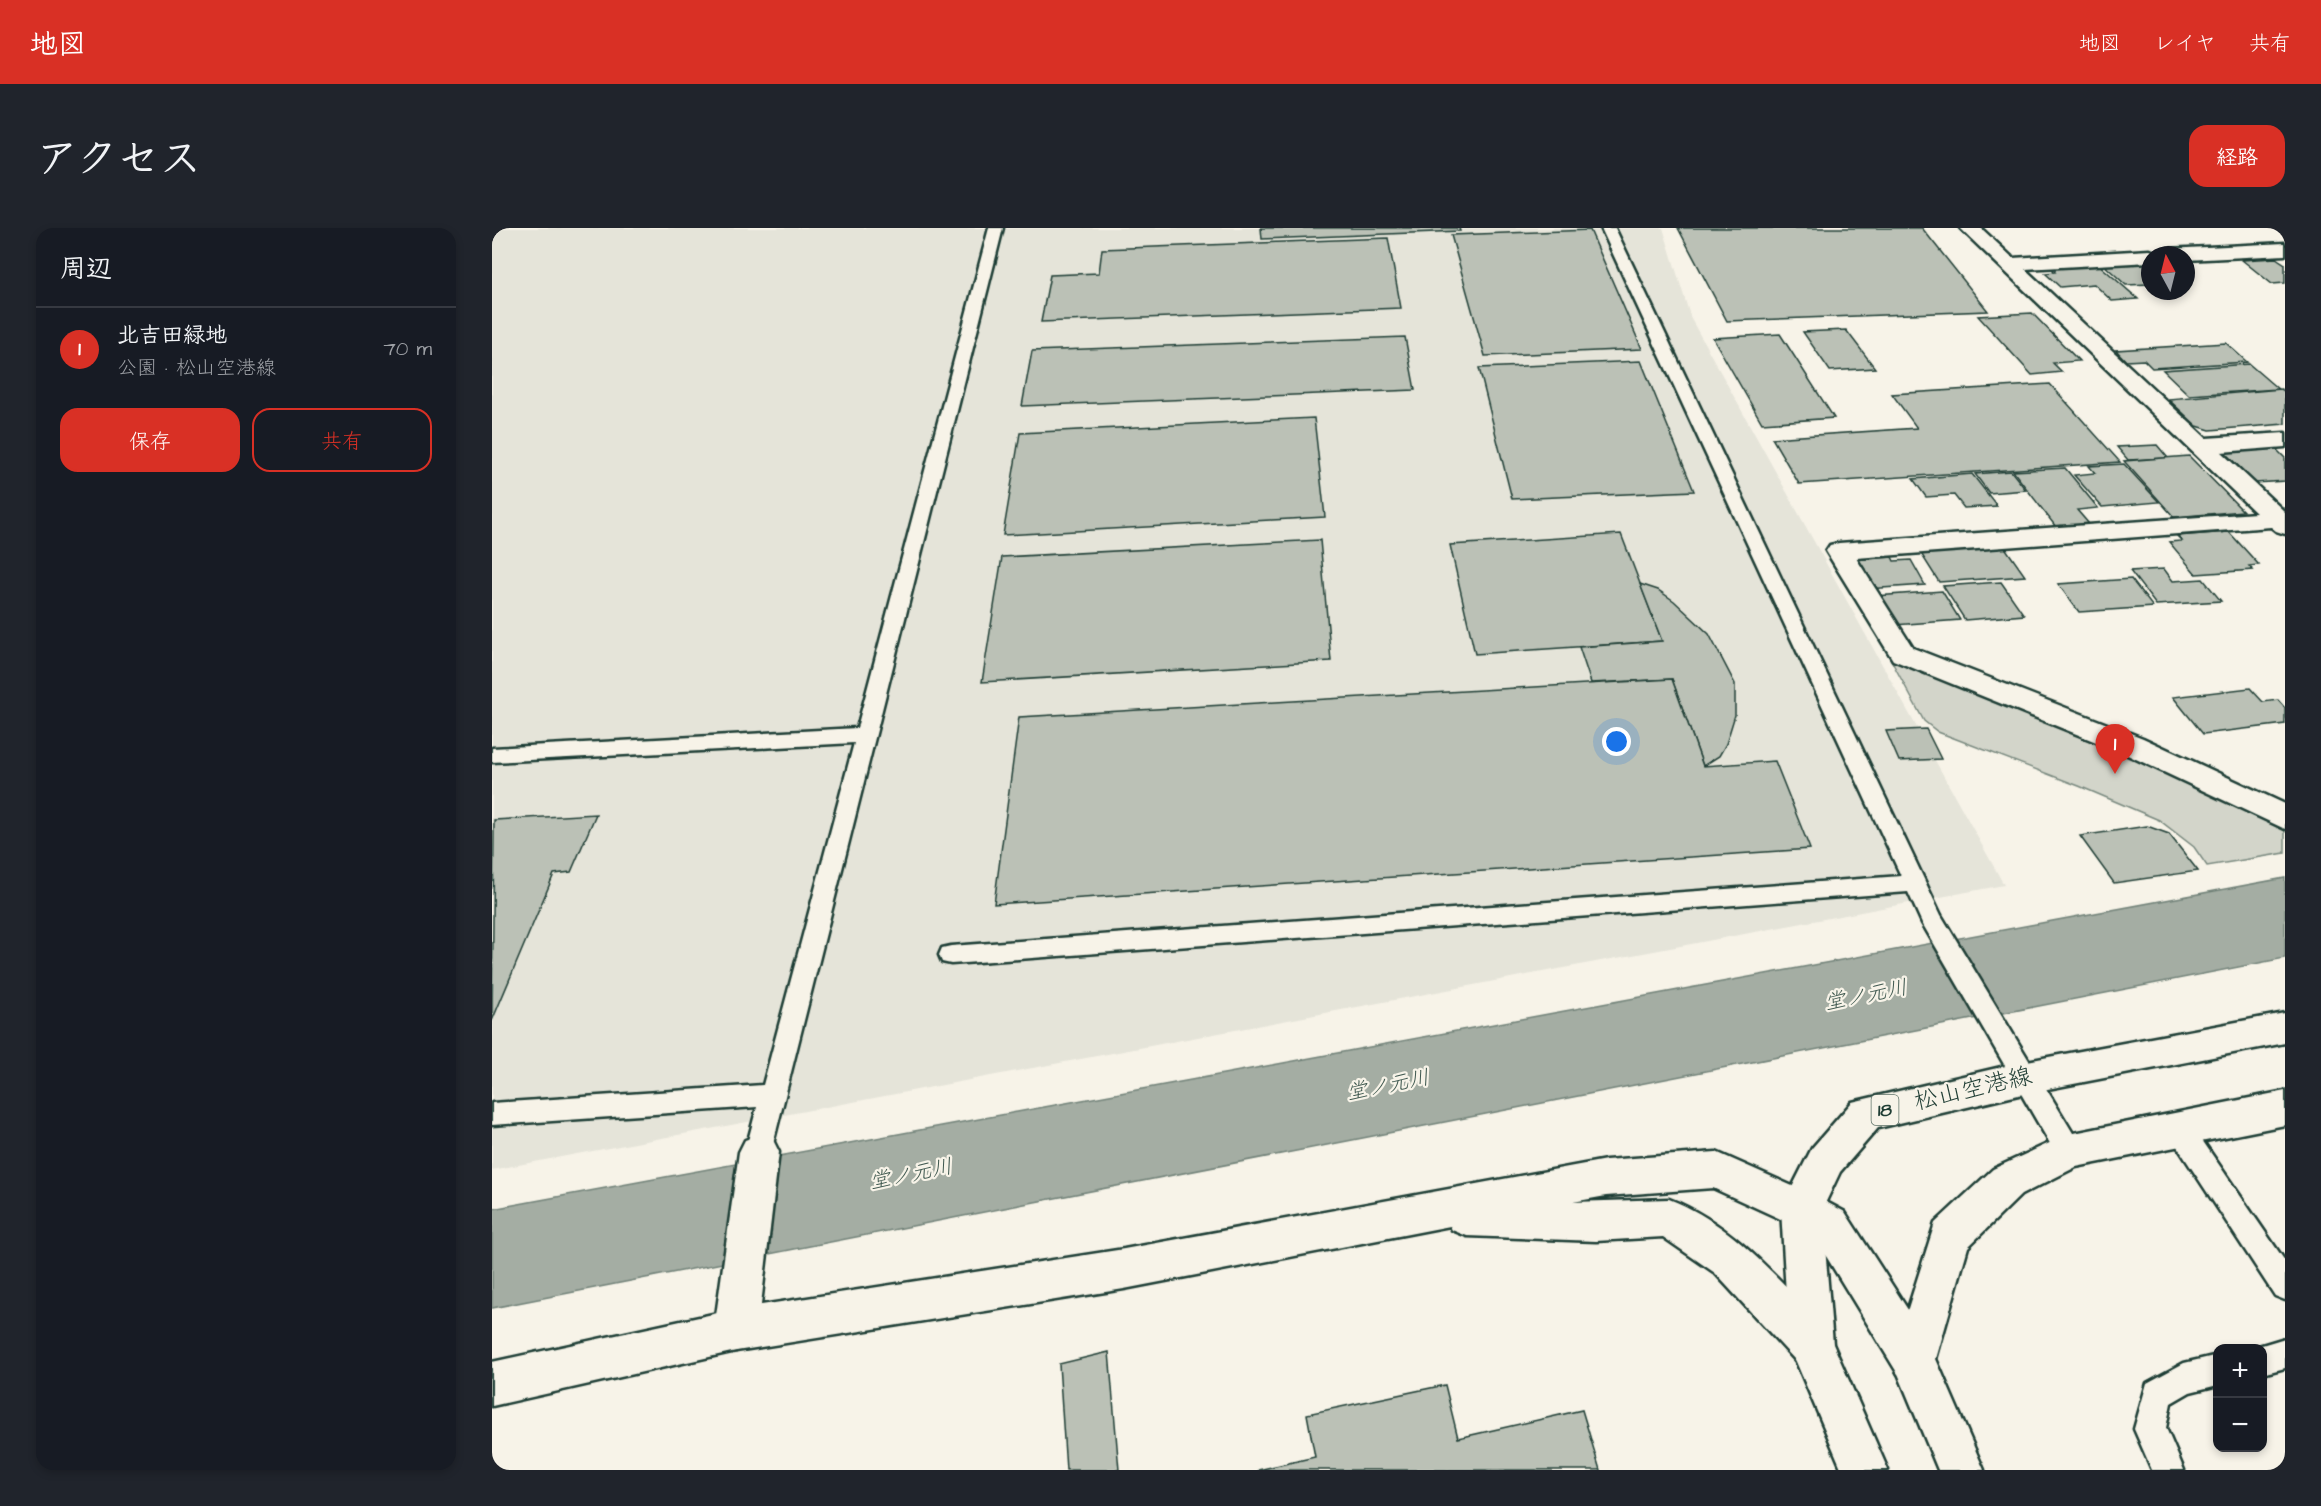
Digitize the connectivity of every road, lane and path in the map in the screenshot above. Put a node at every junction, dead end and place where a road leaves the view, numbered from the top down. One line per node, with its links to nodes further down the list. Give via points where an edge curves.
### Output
1 (996, 228): 12 (lane)
2 (1608, 228): 15 (lane)
3 (1970, 228): 8 (street)
4 (2254, 228): 5 (street)
5 (2284, 250): 6 (street)
6 (2195, 254)
7 (2141, 257): 8 (street)
8 (2008, 264): 10 (street)
9 (2285, 440): 10 (street)
10 (2201, 446): 11 (street)
11 (2281, 522): 14 (street, via 1839,551 1902,654 2132,745)
12 (866, 735): 13 (lane); 19 (lane)
13 (492, 755)
14 (2285, 817)
15 (1916, 883): 16 (lane); 18 (lane, via 1930,917)
16 (951, 955)
17 (2285, 1028): 18 (street, 松山空港線 / 18)
18 (2027, 1077): 23 (lane); 25 (street, 松山空港線 / 18, via 1866,1114 1826,1160)
19 (773, 1095): 21 (lane); 24 (lane)
20 (2285, 1108): 22 (street)
21 (492, 1114)
22 (2180, 1128): 23 (street); 27 (lane)
23 (2069, 1151): 32 (street, via 2007,1182 1950,1237)
24 (759, 1152): 28 (street)
25 (1801, 1209): 26 (street, via 1716,1170 1606,1178); 29 (street); 32 (street, via 1830,1225)
26 (1409, 1215): 28 (street, via 1124,1269); 29 (street, via 1596,1222 1669,1218 1730,1259)
27 (2285, 1286)
28 (736, 1329): 34 (street)
29 (1811, 1346): 35 (street)
30 (2285, 1353): 31 (lane)
31 (2267, 1358)
32 (1914, 1359): 36 (street)
33 (2213, 1371): 37 (lane, via 2184,1378 2157,1394 2150,1429)
34 (492, 1384)
35 (1865, 1470)
36 (1961, 1470)
37 (2168, 1470)

